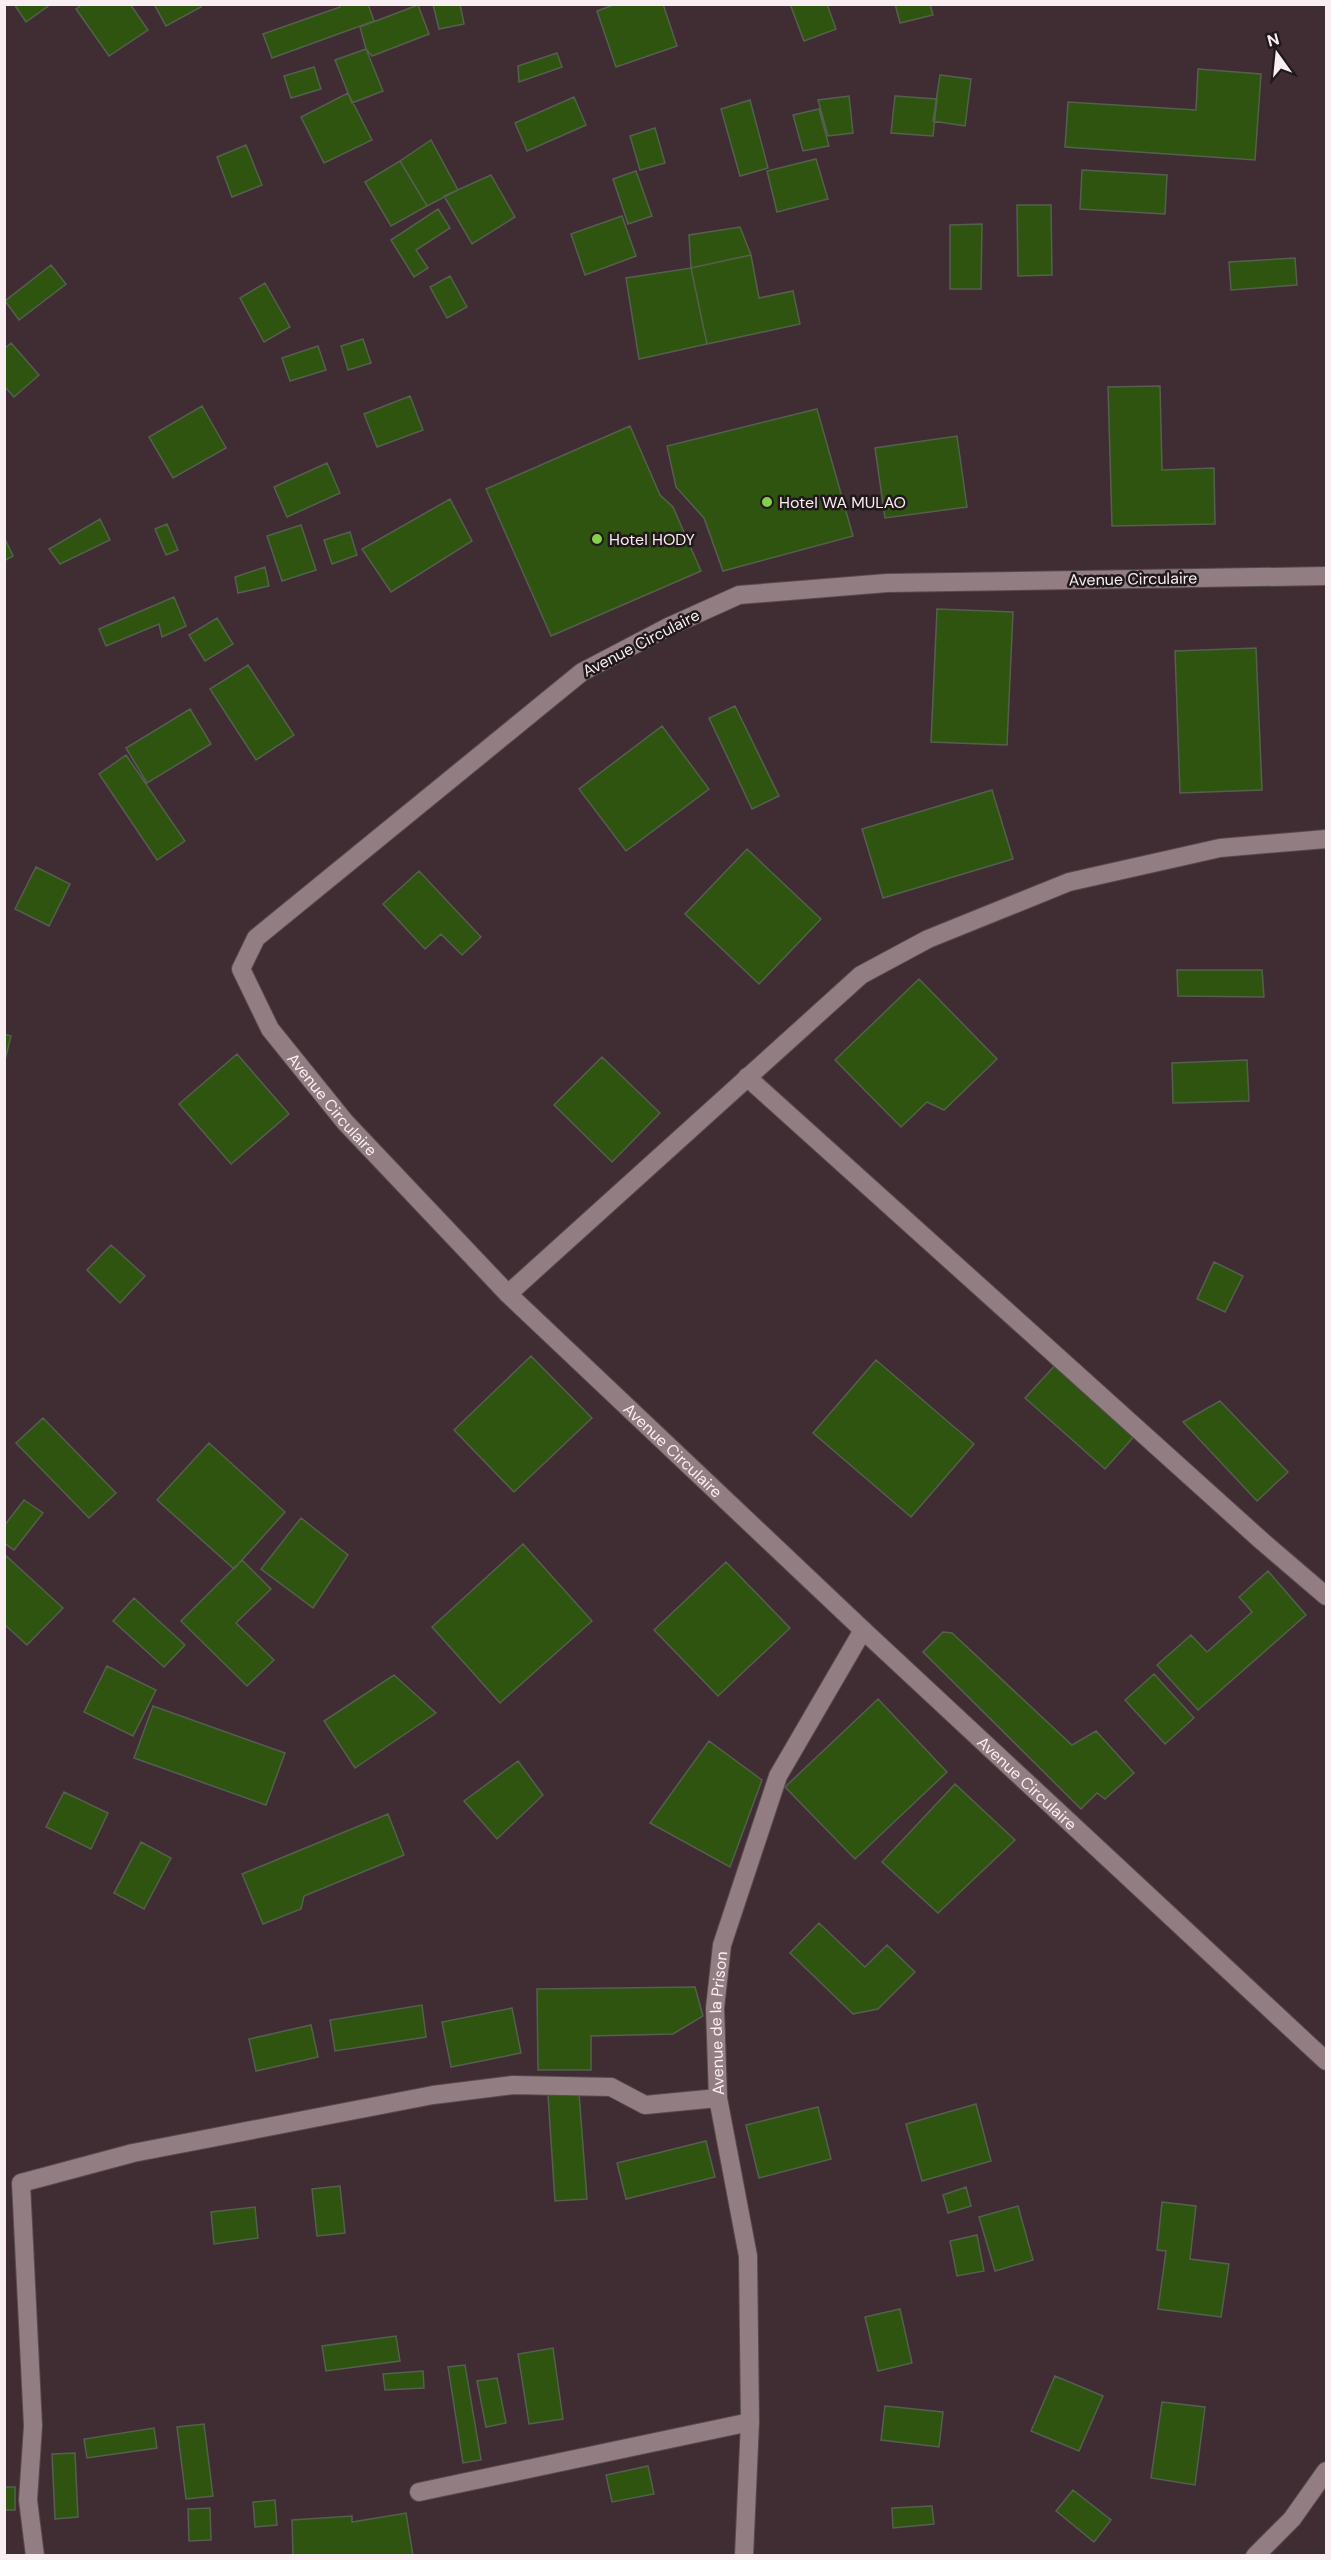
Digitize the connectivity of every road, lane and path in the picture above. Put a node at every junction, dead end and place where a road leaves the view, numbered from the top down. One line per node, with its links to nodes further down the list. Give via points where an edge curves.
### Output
1 (1326, 576): 4 (street, Avenue Circulaire, via 887,583 739,595 582,672 256,938 241,969 270,1029 345,1122)
2 (1326, 839): 3 (street, via 1220,848 1070,882 928,939 861,975)
3 (747, 1077): 4 (street); 5 (street)
4 (508, 1294): 6 (street, Avenue Circulaire)
5 (1326, 1596)
6 (863, 1630): 7 (street, Avenue Circulaire); 8 (street, Avenue de la Prison, via 778,1776 722,1945 715,2008)
7 (1326, 2061)
8 (718, 2098): 9 (street, Avenue de la Prison, via 748,2256); 12 (street, via 645,2105 611,2087 513,2085 433,2095 133,2153 21,2183 33,2426 28,2500)
9 (750, 2422): 11 (street); 13 (street, Avenue de la Prison)
10 (1326, 2471): 14 (street, via 1292,2519)
11 (420, 2492)
12 (35, 2556)
13 (744, 2556)
14 (1255, 2556)

